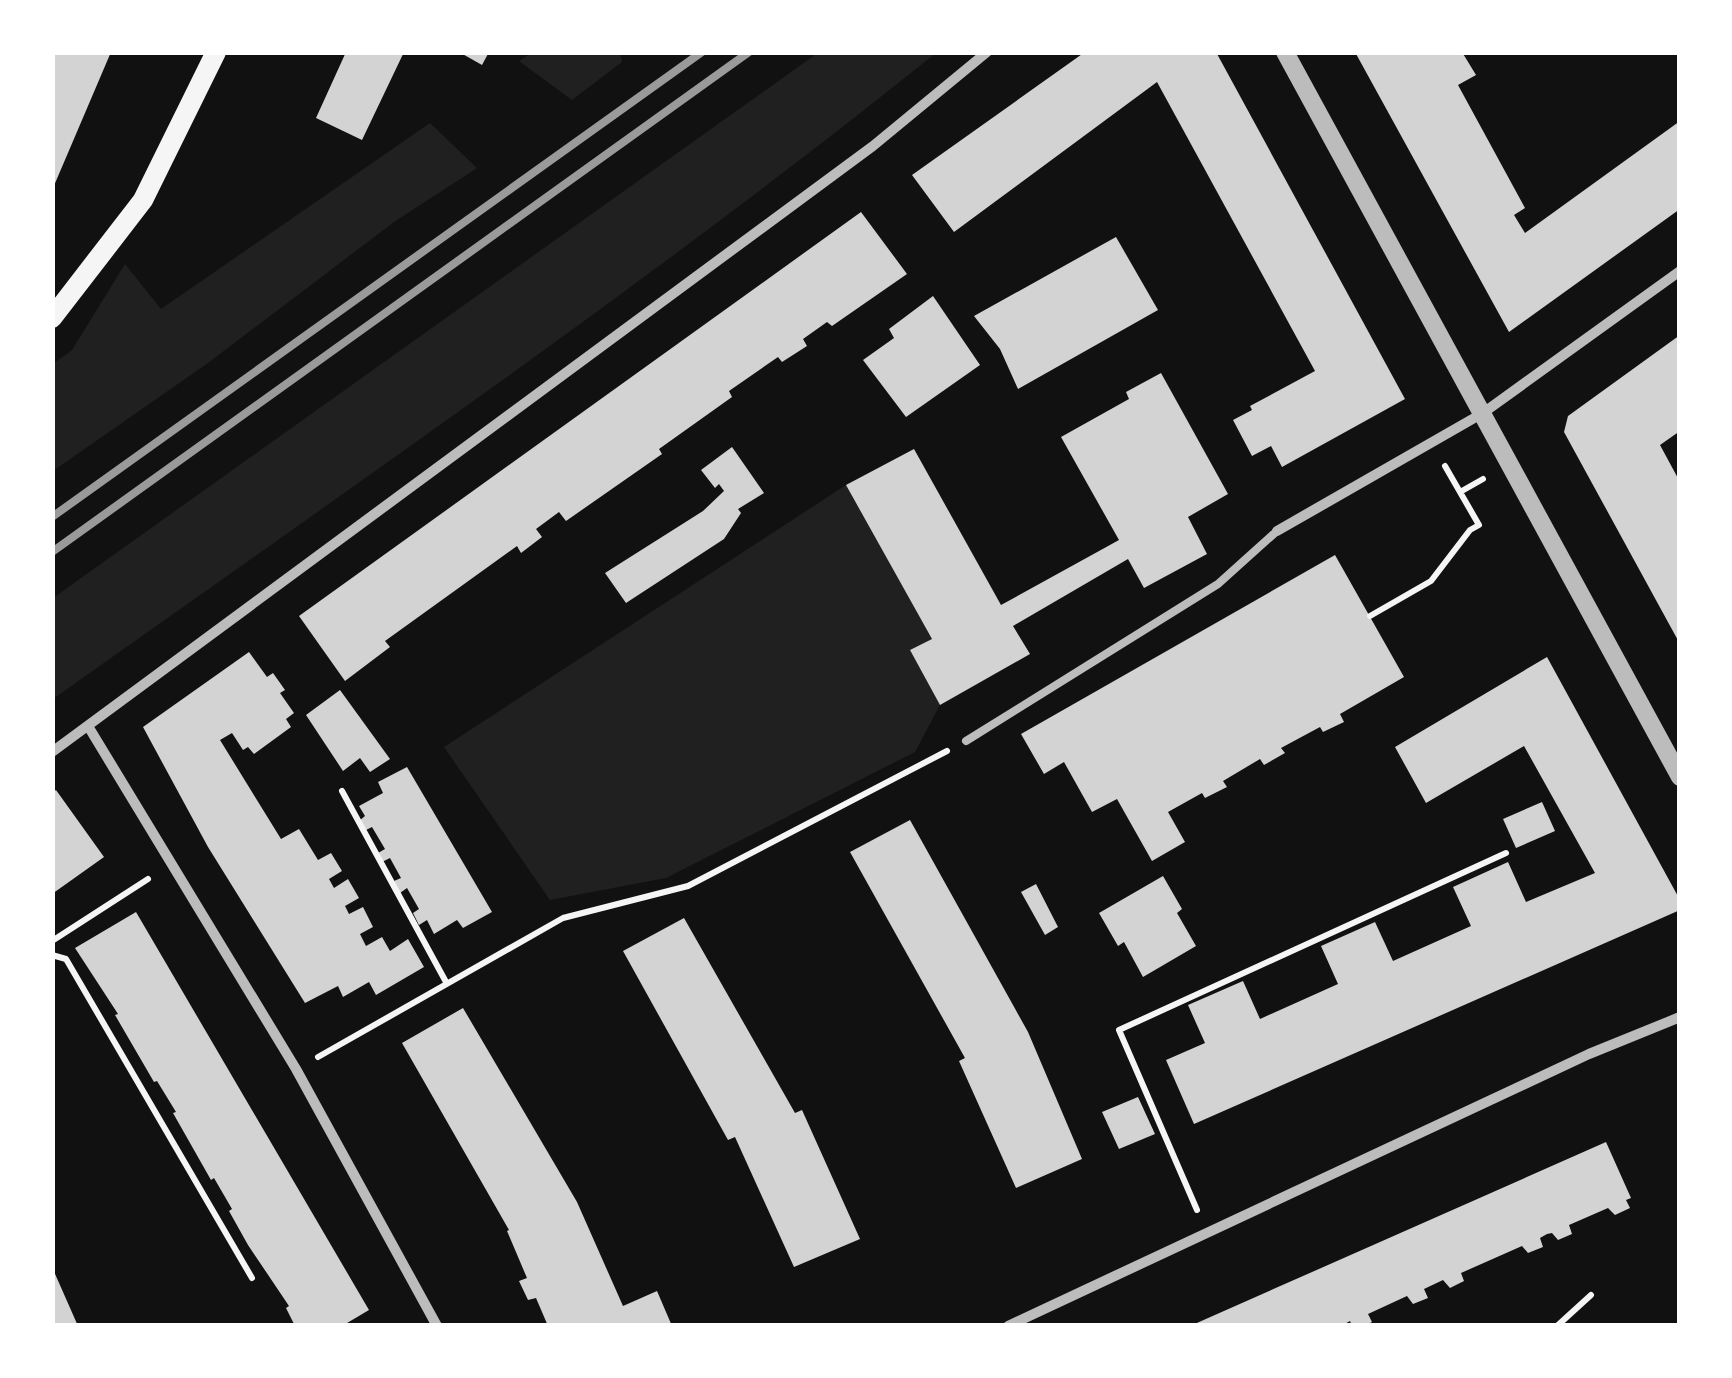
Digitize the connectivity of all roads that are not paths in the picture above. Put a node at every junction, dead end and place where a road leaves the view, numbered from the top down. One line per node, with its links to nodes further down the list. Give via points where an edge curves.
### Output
1 (216, 52): 5 (main road, via 143,200)
2 (987, 52): 8 (street, via 873,146)
3 (1286, 52): 6 (street)
4 (1680, 272): 6 (street)
5 (52, 318)
6 (1483, 413): 7 (street); 11 (street)
7 (1277, 532): 9 (lane, via 1218,584)
8 (88, 726): 10 (street); 13 (street, via 296,1070)
9 (966, 741)
10 (52, 752)
11 (1680, 776)
12 (1680, 1017): 14 (street)
13 (437, 1326)
14 (1008, 1326)

